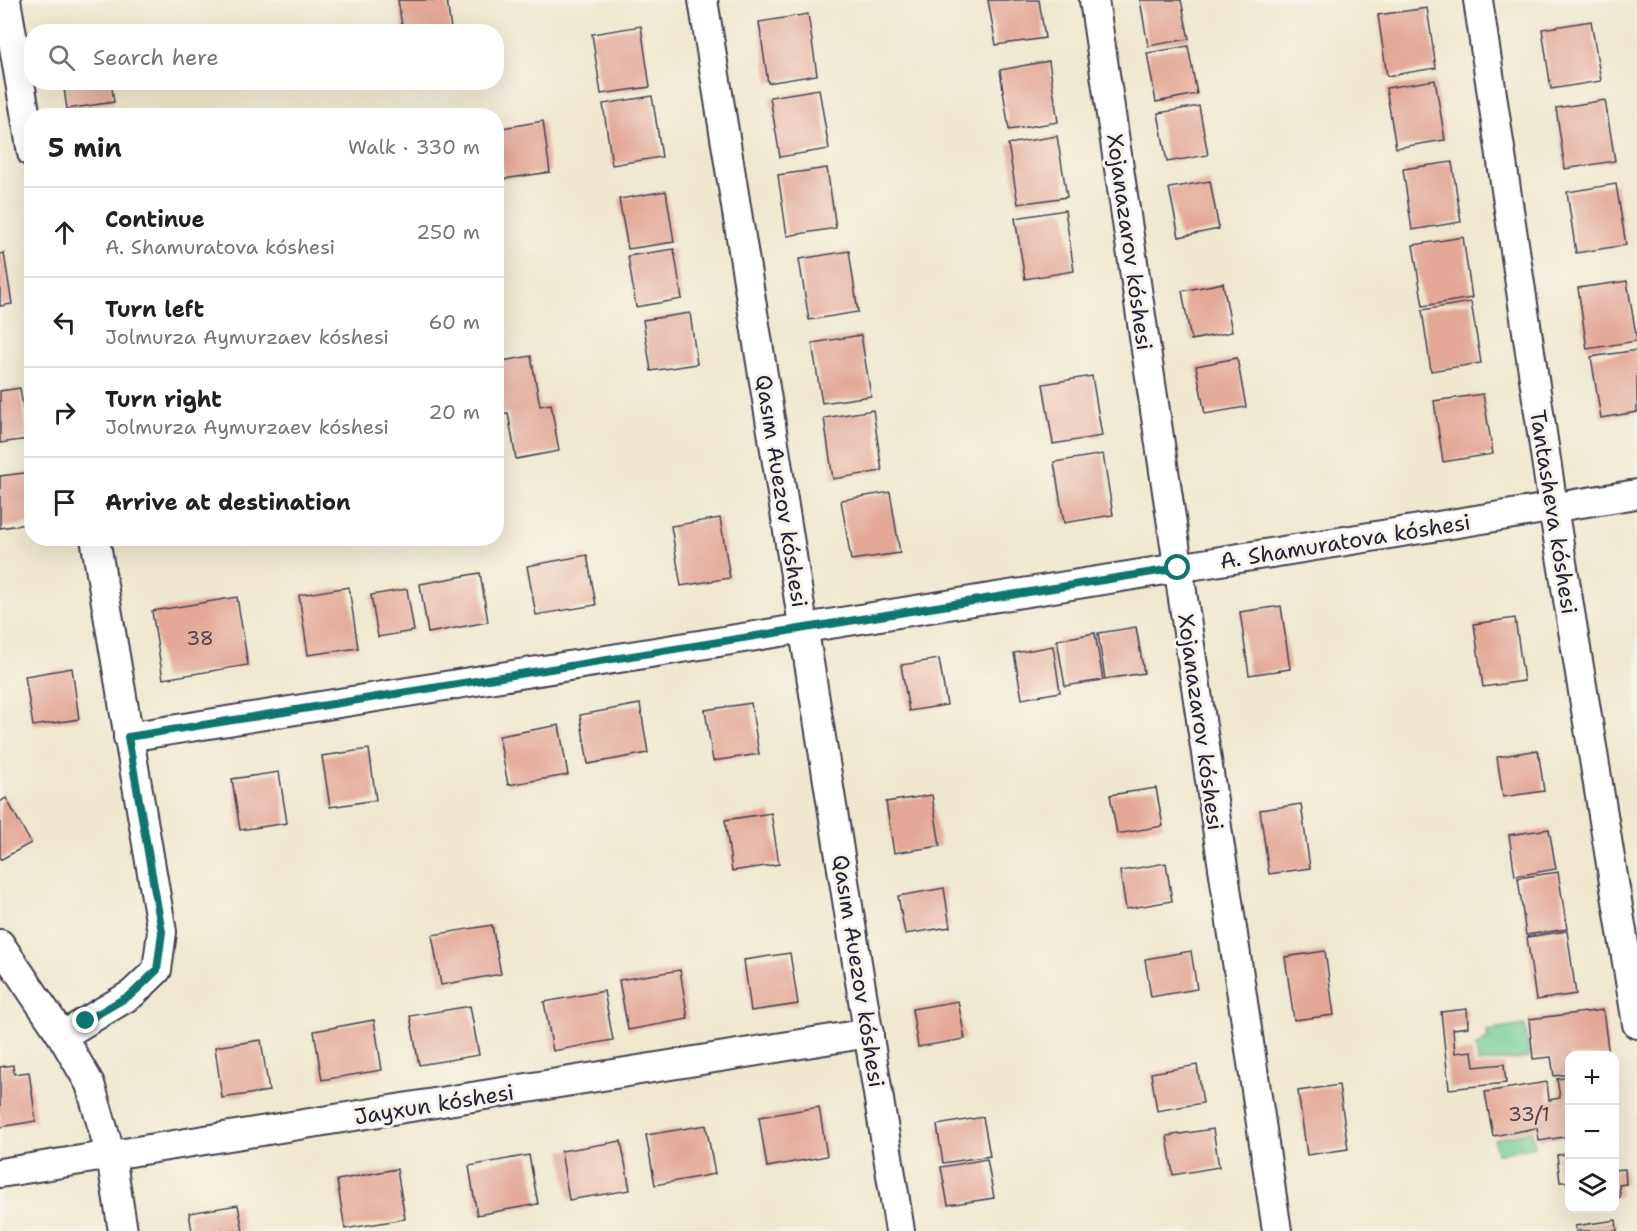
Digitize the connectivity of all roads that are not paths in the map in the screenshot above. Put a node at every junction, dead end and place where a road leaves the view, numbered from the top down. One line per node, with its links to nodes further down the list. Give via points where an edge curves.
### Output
1 (6, 0): 5 (street)
2 (703, 0): 10 (street, Qasım Auezov kóshesi)
3 (1094, 0): 9 (street, Xojanazarov kóshesi)
4 (1478, 0): 7 (street, Tantasheva kóshesi)
5 (24, 108)
6 (1637, 494): 7 (street, A. Shamuratova kóshesi)
7 (1553, 507): 9 (street, A. Shamuratova kóshesi); 13 (street, Tantasheva kóshesi)
8 (96, 546): 11 (street)
9 (1178, 568): 10 (street, A. Shamuratova kóshesi); 20 (street, Xojanazarov kóshesi)
10 (804, 628): 11 (street, A. Shamuratova kóshesi); 14 (street, Qasım Auezov kóshesi)
11 (128, 737): 15 (street, via 162,932 157,970 132,994)
12 (0, 944): 15 (street)
13 (1637, 1024)
14 (868, 1033): 16 (street, Jayxun kóshesi); 19 (street, Qasım Auezov kóshesi)
15 (62, 1036): 16 (street, via 90,1084)
16 (111, 1156): 17 (street, Jayxun kóshesi); 18 (street)
17 (0, 1173)
18 (123, 1231)
19 (900, 1231)
20 (1277, 1231)

